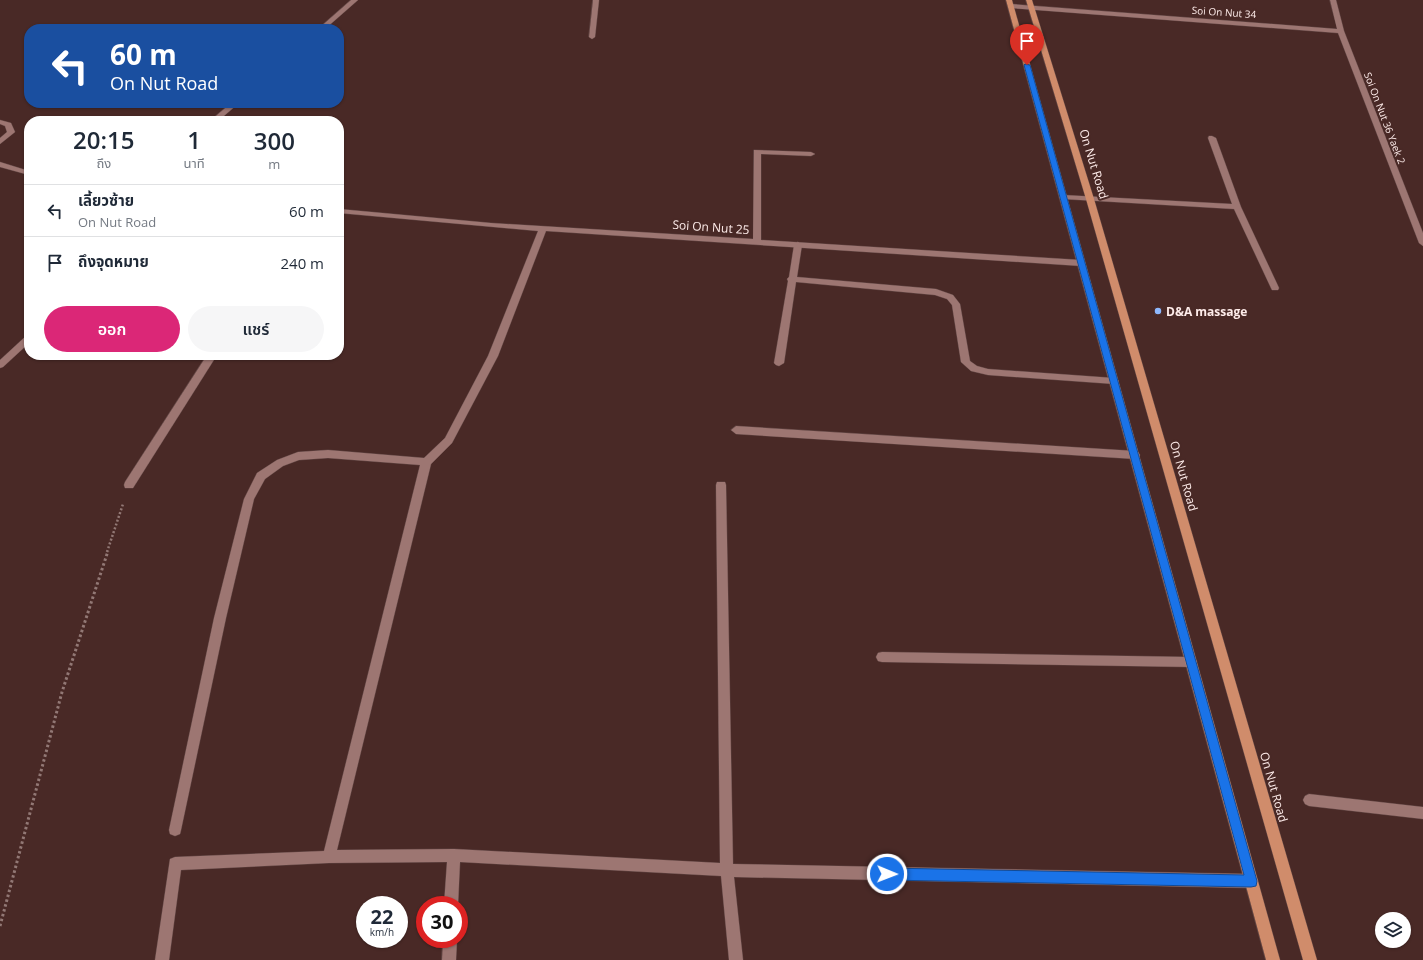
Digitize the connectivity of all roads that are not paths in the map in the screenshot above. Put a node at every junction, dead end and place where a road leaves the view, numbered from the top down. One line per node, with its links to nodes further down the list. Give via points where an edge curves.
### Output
1 (355, 0): 7 (street)
2 (596, 0): 9 (street)
3 (1029, 0): 6 (main road, On Nut Road)
4 (1333, 0): 8 (street, Soi On Nut 36 Yaek 2)
5 (1010, 3): 6 (street, Soi On Nut 34); 18 (main road)
6 (1031, 8): 8 (street, Soi On Nut 34); 19 (main road, On Nut Road)
7 (327, 24)
8 (1341, 31): 24 (street, Soi On Nut 36 Yaek 2)
9 (592, 37)
10 (229, 108): 11 (street)
11 (220, 116)
12 (0, 122): 14 (street, via 8,125 11,132)
13 (1212, 138): 20 (street)
14 (0, 142)
15 (811, 154): 23 (street, via 757,152)
16 (0, 164): 17 (street)
17 (24, 172)
18 (1063, 197): 19 (street); 26 (main road)
19 (1090, 199): 20 (street); 54 (main road, On Nut Road)
20 (1237, 207): 28 (street)
21 (344, 210): 22 (street, Soi On Nut 25)
22 (543, 228): 23 (street, Soi On Nut 25); 36 (street, via 493,356 449,440)
23 (757, 242): 25 (street, Soi On Nut 25)
24 (1423, 242)
25 (798, 245): 26 (street, Soi On Nut 25); 27 (street)
26 (1081, 263): 33 (main road)
27 (791, 279): 31 (street); 33 (street, via 936,292 950,297 956,304 966,362 974,369)
28 (1274, 288)
29 (24, 343): 32 (street)
30 (209, 360): 37 (street)
31 (779, 363)
32 (0, 365)
33 (1114, 381): 35 (main road)
34 (736, 430): 35 (street)
35 (1135, 455): 40 (main road)
36 (426, 462): 43 (street, via 328,454 298,456 280,463 261,476 249,499 220,618); 45 (street)
37 (129, 485)
38 (721, 485): 46 (street)
39 (882, 657): 40 (street)
40 (1192, 662): 47 (main road)
41 (1308, 800): 42 (street)
42 (1423, 813)
43 (175, 830)
44 (454, 855): 45 (street); 46 (street); 48 (street)
45 (329, 857): 50 (street, via 175,864)
46 (727, 870): 47 (street); 52 (street)
47 (1251, 881): 53 (main road)
48 (452, 896)
49 (450, 948): 51 (street)
50 (162, 960)
51 (449, 960)
52 (736, 960)
53 (1273, 960)
54 (1310, 960)

